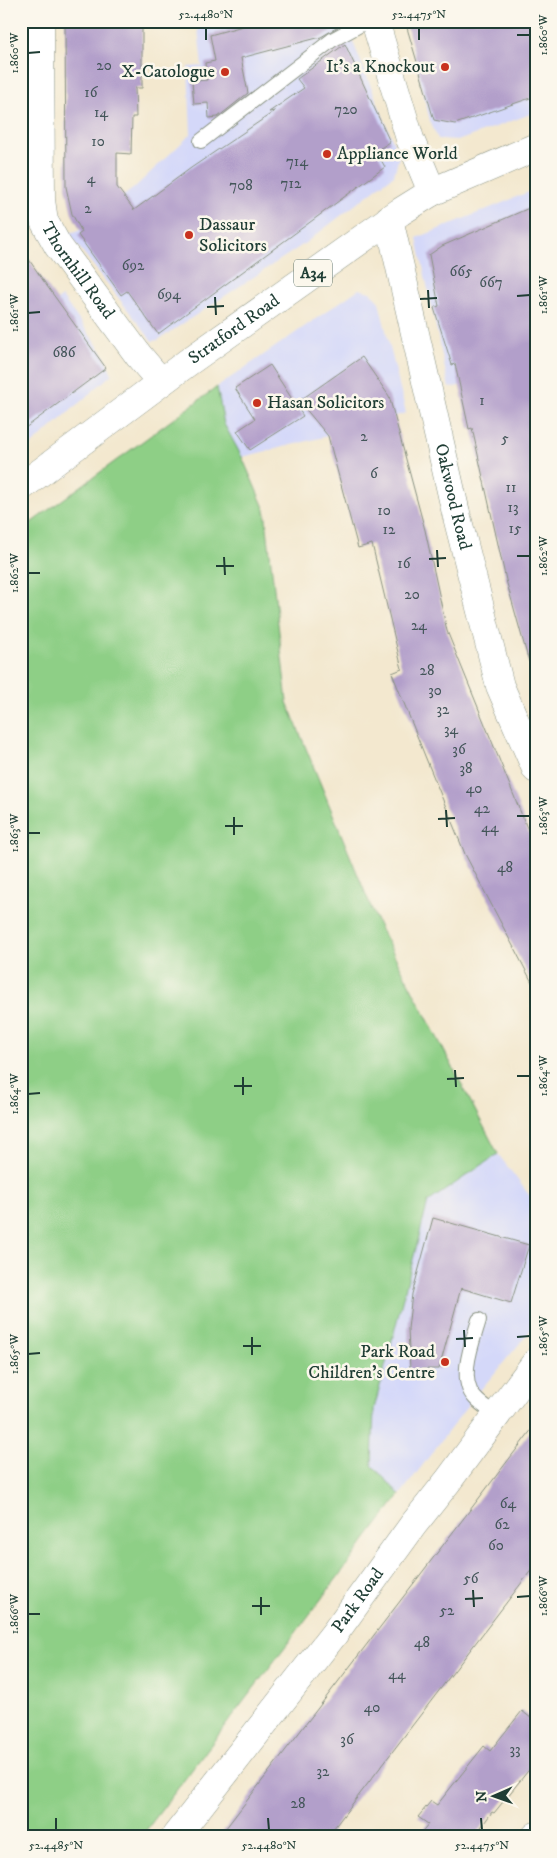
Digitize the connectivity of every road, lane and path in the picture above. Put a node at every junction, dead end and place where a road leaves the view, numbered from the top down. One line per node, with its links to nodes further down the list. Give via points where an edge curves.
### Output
1 (40, 21): 8 (main road, Thornhill Road, via 41,200 44,221 58,246)
2 (367, 21): 4 (lane, via 332,40)
3 (375, 21): 6 (main road, via 410,139)
4 (201, 142)
5 (536, 147): 6 (main road, Stratford Road / A34)
6 (432, 192): 7 (main road, Stratford Road / A34)
7 (389, 219): 8 (main road, Stratford Road / A34); 10 (main road, Oakwood Road, via 456,513 500,686)
8 (161, 382): 9 (main road, Stratford Road / A34)
9 (21, 487)
10 (536, 769)
11 (479, 1320): 13 (lane, via 468,1357 467,1379 474,1397)
12 (536, 1362): 13 (main road, Park Road)
13 (497, 1416): 14 (main road, Park Road, via 334,1634)
14 (175, 1837)

